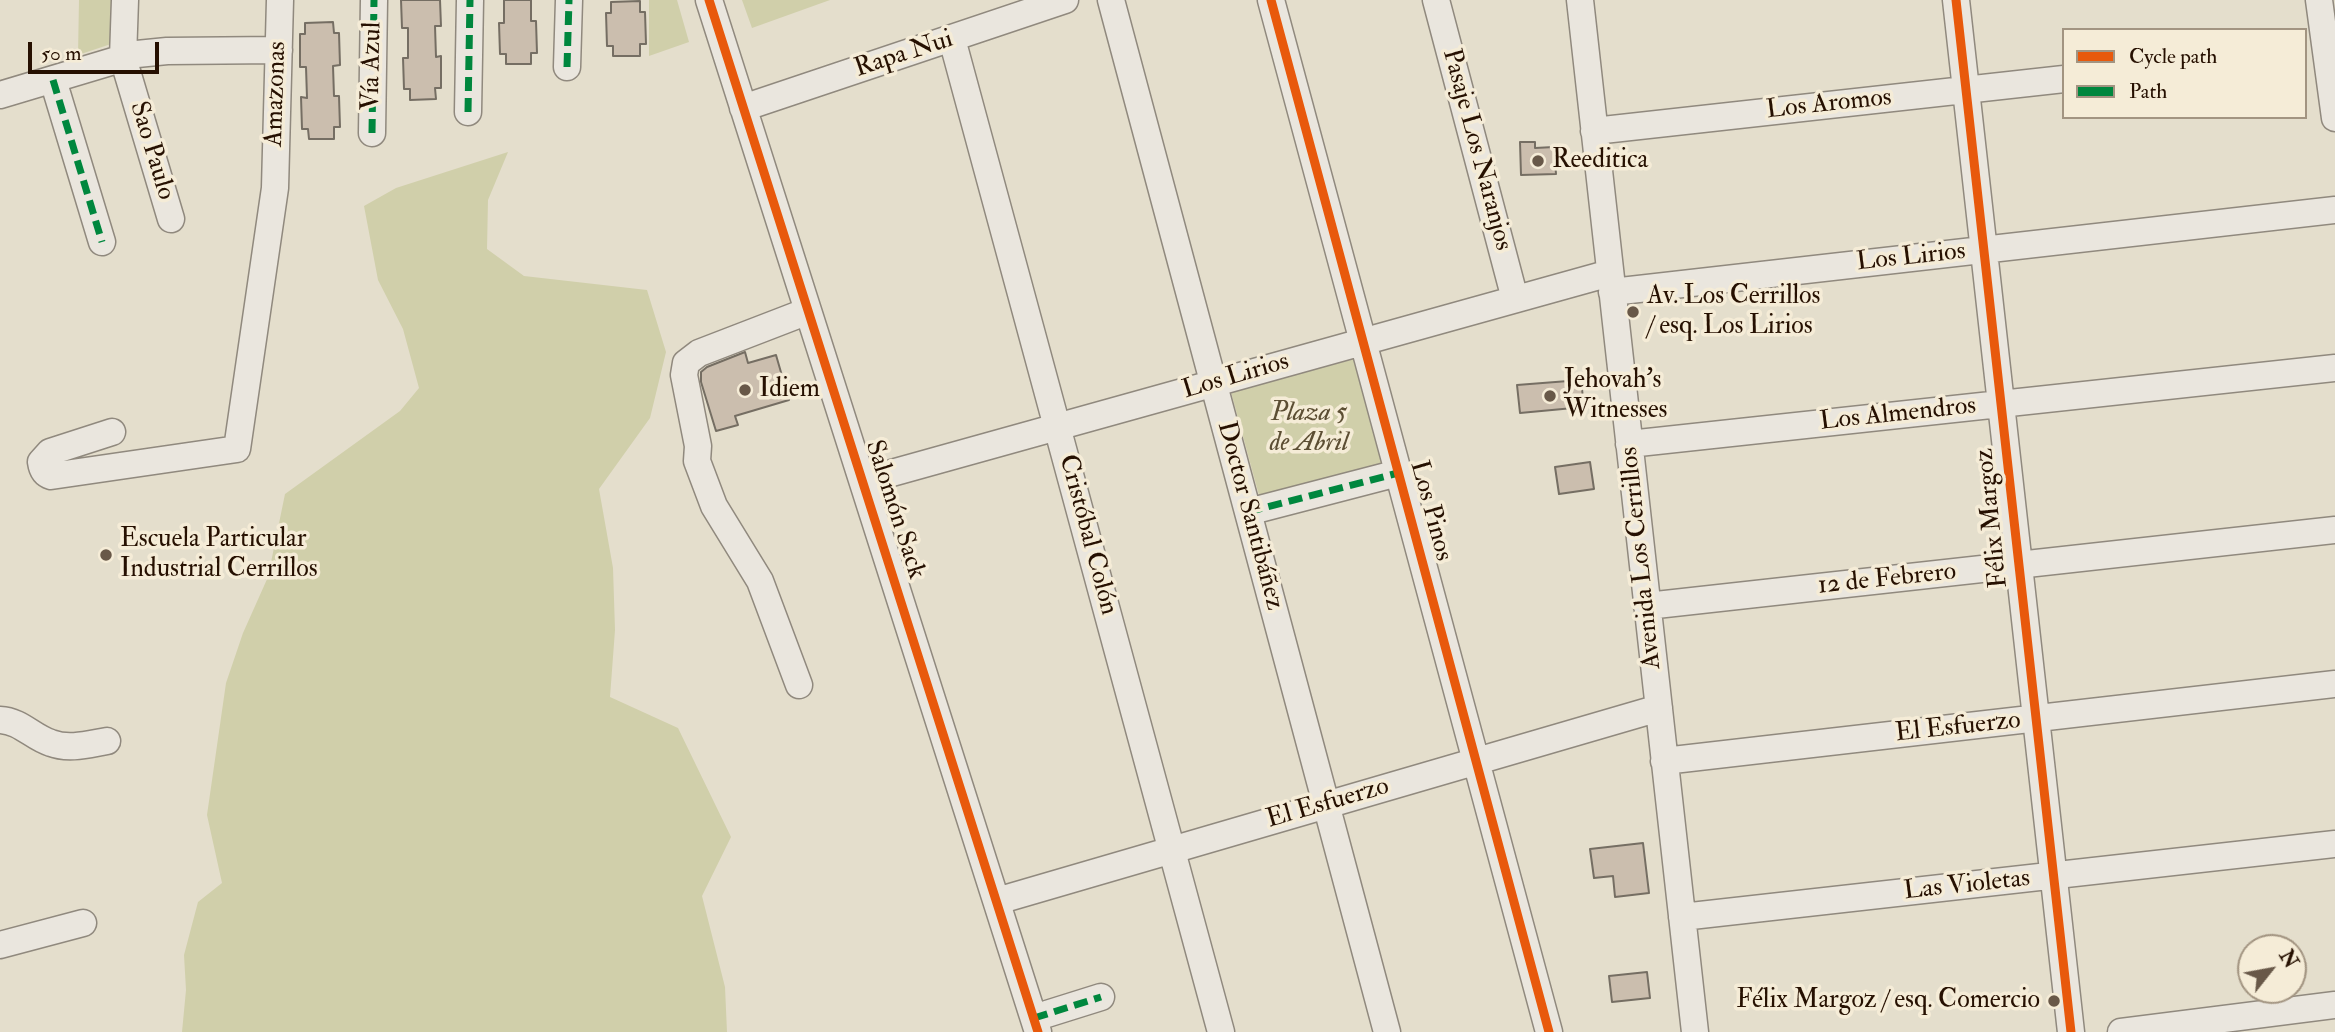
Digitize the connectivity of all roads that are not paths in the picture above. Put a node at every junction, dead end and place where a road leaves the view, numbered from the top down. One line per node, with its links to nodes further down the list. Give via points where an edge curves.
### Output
1 (125, 0): 17 (street, Sao Paulo)
2 (280, 0): 15 (street, Amazonas)
3 (374, 0): 27 (street, Vía Azul)
4 (470, 0): 24 (street)
5 (569, 0): 18 (street)
6 (709, 0): 23 (street, Salomón Sack)
7 (1065, 0): 14 (street, Rapa Nui)
8 (1111, 0): 37 (street, Doctor Santibáñez)
9 (1271, 0): 35 (street, Los Pinos)
10 (1436, 0): 33 (street, Pasaje Los Naranjos)
11 (1580, 0): 26 (street, Avenida Los Cerrillos)
12 (1956, 0): 21 (street, Félix Margoz)
13 (2319, 0): 16 (street)
14 (952, 39): 23 (street, Rapa Nui); 39 (street, Cristóbal Colón)
15 (279, 50): 17 (street, via 167,51); 40 (street, Amazonas, via 275,188 237,449 51,476 42,468 41,462 50,452)
16 (2316, 51): 25 (street)
17 (123, 58): 20 (street); 29 (street, Sao Paulo)
18 (567, 67)
19 (2062, 79): 21 (street, Los Aromos)
20 (53, 80): 22 (street); 30 (street)
21 (1966, 90): 26 (street, Los Aromos); 31 (street, Félix Margoz)
22 (0, 95)
23 (743, 108): 34 (street, Salomón Sack)
24 (468, 112)
25 (2335, 118)
26 (1594, 131): 32 (street, Avenida Los Cerrillos)
27 (372, 132)
28 (2335, 210): 31 (street, Los Lirios)
29 (172, 219)
30 (102, 242)
31 (1984, 250): 32 (street, Los Lirios); 38 (street, Félix Margoz)
32 (1611, 282): 33 (street, Los Lirios); 41 (street, Avenida Los Cerrillos)
33 (1515, 299): 35 (street, Los Lirios)
34 (808, 311): 43 (street, Salomón Sack); 49 (street, via 699,352 687,363 684,375 697,461 714,506 760,581)
35 (1363, 342): 37 (street, Los Lirios); 42 (street, Los Pinos)
36 (2335, 368): 38 (street, Los Almendros)
37 (1213, 384): 39 (street, Los Lirios); 44 (street, Doctor Santibáñez)
38 (2001, 404): 41 (street, Los Almendros); 46 (street, Félix Margoz)
39 (1057, 427): 43 (street, Los Lirios); 58 (street, Cristóbal Colón)
40 (112, 432)
41 (1629, 444): 47 (street, Avenida Los Cerrillos)
42 (1398, 473): 44 (street); 54 (street, Los Pinos)
43 (863, 481): 60 (street, Salomón Sack)
44 (1248, 512): 56 (street, Doctor Santibáñez)
45 (2335, 530): 46 (street, 12 de Febrero)
46 (2019, 566): 47 (street, 12 de Febrero); 52 (street, Félix Margoz)
47 (1647, 606): 50 (street, Avenida Los Cerrillos)
48 (2335, 684): 52 (street, El Esfuerzo)
49 (799, 685)
50 (1658, 708): 54 (street, El Esfuerzo); 55 (street, Avenida Los Cerrillos)
51 (0, 720): 53 (street, via 23,726 52,744 81,746)
52 (2036, 720): 55 (street, El Esfuerzo); 59 (street, Félix Margoz)
53 (107, 741)
54 (1476, 761): 56 (street, El Esfuerzo); 69 (street, Los Pinos)
55 (1664, 761): 61 (street, Avenida Los Cerrillos)
56 (1326, 805): 58 (street, El Esfuerzo); 68 (street, Doctor Santibáñez)
57 (2335, 844): 59 (street, Las Violetas)
58 (1172, 850): 60 (street, El Esfuerzo); 67 (street, Cristóbal Colón)
59 (2054, 877): 61 (street, Las Violetas); 71 (street, Félix Margoz)
60 (997, 901): 66 (street, Salomón Sack)
61 (1682, 917): 70 (street, Avenida Los Cerrillos)
62 (83, 923): 63 (street)
63 (0, 945)
64 (1101, 997): 66 (street)
65 (2335, 1005): 72 (street)
66 (1036, 1025)
67 (1221, 1032)
68 (1387, 1032)
69 (1549, 1032)
70 (1695, 1032)
71 (2071, 1032)
72 (2121, 1032)

